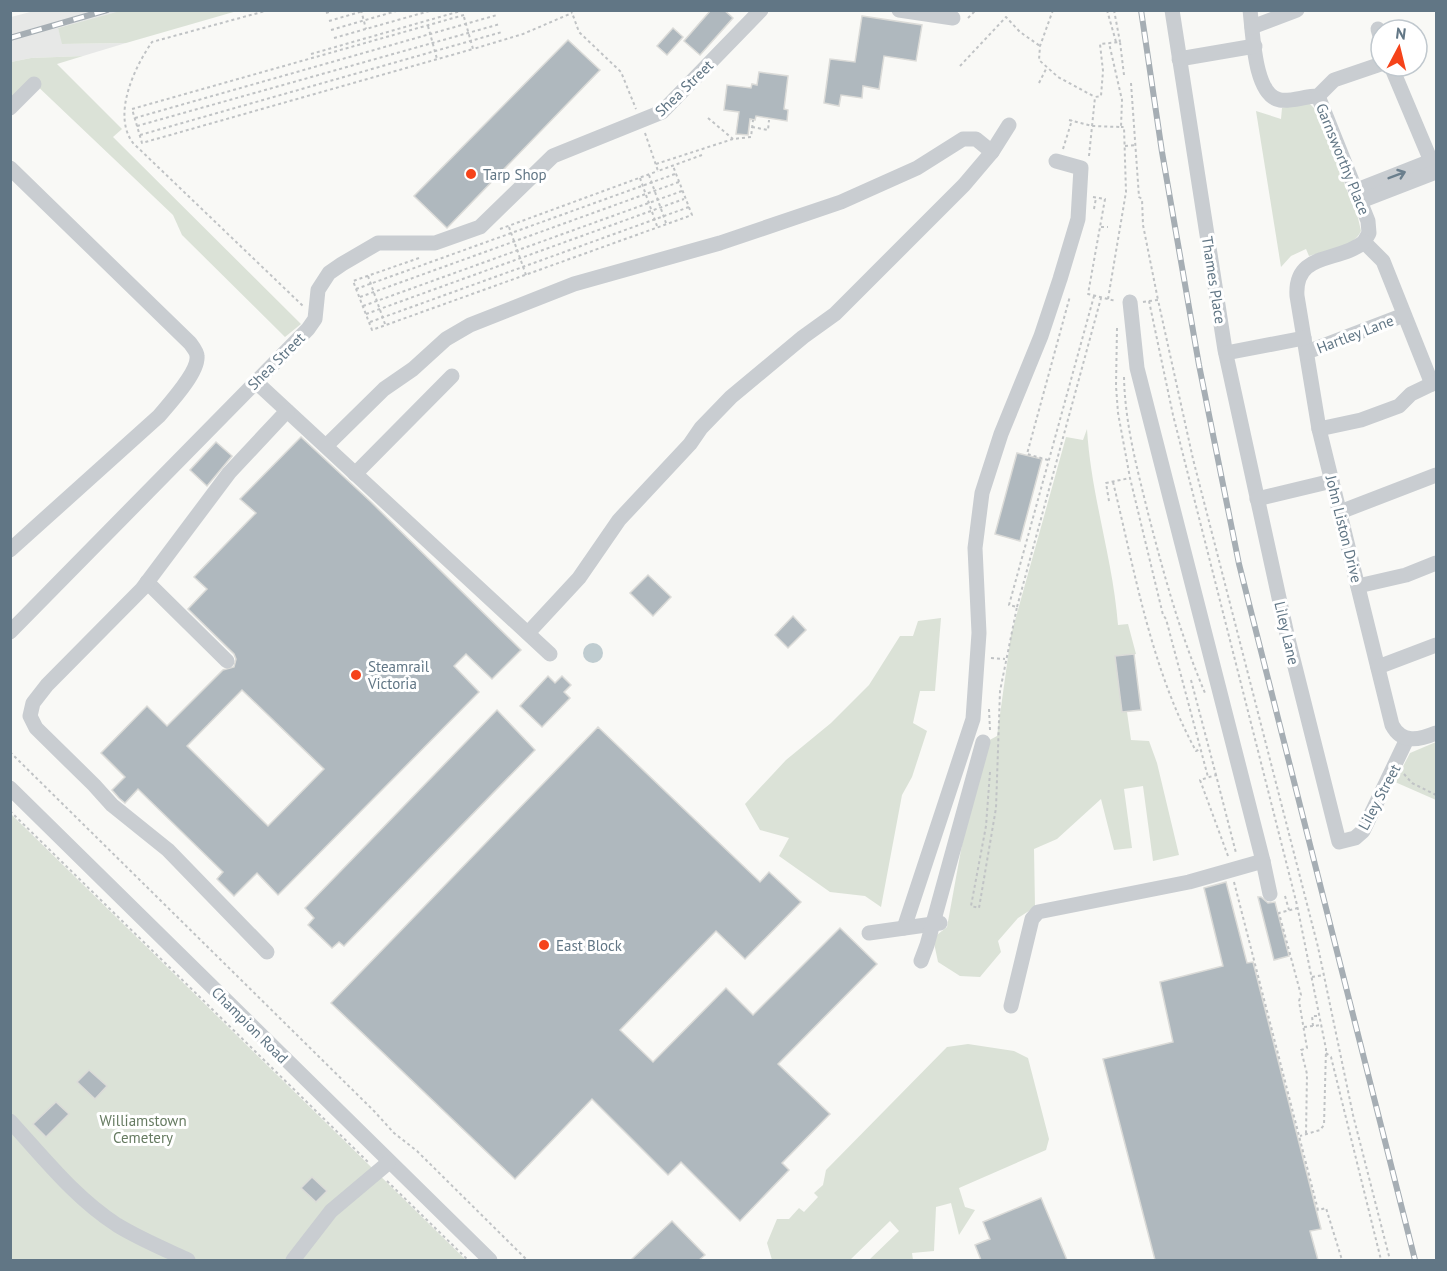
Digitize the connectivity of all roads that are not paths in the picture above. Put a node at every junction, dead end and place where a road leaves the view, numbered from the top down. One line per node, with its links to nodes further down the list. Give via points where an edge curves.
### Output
1 (761, 10): 27 (street, Shea Street, via 656,116 553,156 480,227 435,243 387,241 364,249 330,273 318,290 313,323)
2 (899, 10): 6 (street)
3 (1172, 10): 9 (street, Thames Place)
4 (1250, 10): 7 (street)
5 (1297, 10): 7 (street)
6 (953, 18)
7 (1252, 27): 8 (street)
8 (1255, 46): 9 (street); 13 (street, via 1262,86 1269,96 1283,100)
9 (1179, 59): 25 (street, Thames Place)
10 (1369, 68): 13 (street, via 1334,80)
11 (1396, 78): 18 (street)
12 (34, 84): 14 (street)
13 (1318, 96): 20 (street, Garnsworthy Place)
14 (10, 108)
15 (1009, 125): 16 (street)
16 (992, 152): 31 (street, via 975,139 963,139 902,176 841,202 720,243 574,284 470,324 384,389); 42 (street, via 835,314 802,337 708,420 619,520 579,578)
17 (1059, 157): 55 (street, via 1081,168 1078,219 1048,317 982,493 975,548 979,633 973,719)
18 (1435, 164): 20 (street)
19 (10, 168): 37 (street, via 190,343 197,357 195,367 159,416)
20 (1359, 196): 21 (street, Garnsworthy Place, via 1369,226)
21 (1364, 242): 23 (street, via 1383,261); 24 (street, John Liston Drive, via 1308,266 1298,280)
22 (1130, 302): 52 (street, via 1137,368)
23 (1404, 315): 24 (street, Hartley Lane); 28 (street)
24 (1305, 345): 25 (street, Hartley Lane); 30 (street, John Liston Drive)
25 (1226, 352): 35 (street, Thames Place)
26 (452, 376): 32 (street)
27 (256, 382): 29 (street); 41 (street, Shea Street)
28 (1434, 383): 30 (street, via 1396,406 1360,420)
29 (287, 411): 31 (street); 39 (street, via 229,472)
30 (1319, 429): 34 (street, John Liston Drive)
31 (326, 446): 32 (street)
32 (355, 474): 42 (street)
33 (1437, 474): 36 (street)
34 (1332, 481): 35 (street); 36 (street, John Liston Drive)
35 (1257, 499): 51 (street, Liley Lane)
36 (1340, 512): 40 (street, John Liston Drive)
37 (10, 550)
38 (1437, 563): 40 (street)
39 (147, 582): 45 (street); 57 (street, via 47,685 33,703 31,722 119,813 168,850)
40 (1358, 586): 46 (street, John Liston Drive)
41 (10, 632)
42 (528, 633): 44 (street)
43 (1437, 645): 46 (street)
44 (550, 654)
45 (227, 661)
46 (1378, 667): 48 (street, John Liston Drive, via 1392,725)
47 (1437, 733): 48 (street, via 1419,740)
48 (1407, 739): 51 (street, Liley Street, via 1362,833)
49 (986, 740): 54 (street)
50 (13, 795): 61 (street, Champion Road)
51 (1339, 842)
52 (1263, 861): 53 (street); 59 (street, via 1189,882 1038,912 1032,919)
53 (1270, 894)
54 (939, 923): 55 (street); 58 (street)
55 (904, 928): 56 (street)
56 (869, 933)
57 (267, 952)
58 (921, 961)
59 (1011, 1006)
60 (10, 1121): 62 (street, via 94,1208 133,1234)
61 (383, 1168): 63 (street, via 331,1211); 64 (street, Champion Road)
62 (188, 1260)
63 (293, 1260)
64 (490, 1260)

